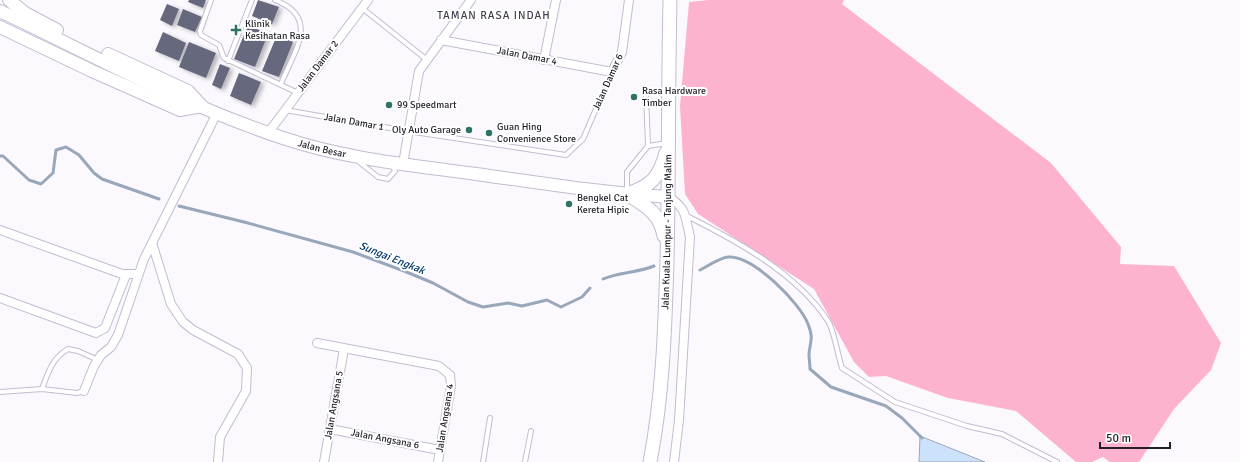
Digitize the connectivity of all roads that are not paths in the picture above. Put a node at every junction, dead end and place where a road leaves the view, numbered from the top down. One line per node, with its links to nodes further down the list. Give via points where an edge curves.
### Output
1 (9, 0): 21 (main road, via 25,13 68,35 188,91)
2 (211, 0): 16 (lane, via 200,33 219,45 222,57)
3 (252, 0): 16 (lane)
4 (275, 0): 18 (lane, via 293,9 301,22 300,39)
5 (368, 0): 10 (street, Jalan Damar 2)
6 (472, 0): 13 (street)
7 (556, 0): 15 (street)
8 (629, 0): 17 (street, Jalan Damar 6, via 622,52)
9 (670, 0): 26 (main road, Jalan Kuala Lumpur - Tanjung Malim)
10 (362, 8): 14 (lane); 19 (street, Jalan Damar 2)
11 (0, 11): 21 (main road, Jalan Besar)
12 (0, 27): 21 (main road, via 180,110)
13 (441, 40): 14 (street); 15 (street, Jalan Damar 4)
14 (426, 58): 24 (street, via 419,71)
15 (544, 60): 17 (street, Jalan Damar 4)
16 (228, 61): 18 (lane)
17 (612, 72): 28 (lane, Jalan Damar 6, via 583,139)
18 (280, 84): 19 (lane)
19 (298, 93): 22 (street, Jalan Damar 2)
20 (646, 94): 27 (lane)
21 (202, 106): 23 (main road, Jalan Besar)
22 (285, 110): 24 (lane, Jalan Damar 1); 25 (street, Jalan Damar 2)
23 (217, 113): 25 (main road, Jalan Besar); 35 (street)
24 (407, 131): 28 (lane, Jalan Damar 1); 30 (street)
25 (268, 133): 29 (main road, Jalan Besar, via 321,150)
26 (669, 143): 27 (lane); 31 (main road, via 664,162 651,184); 32 (main road, Jalan Kuala Lumpur - Tanjung Malim)
27 (648, 146): 31 (lane, via 627,172)
28 (566, 155)
29 (352, 156): 30 (main road, Jalan Besar); 30 (lane, via 378,177 388,178 395,171)
30 (397, 163): 31 (main road, Jalan Besar)
31 (627, 194): 32 (main road, Jalan Besar); 36 (main road, via 648,208 660,221)
32 (669, 197): 33 (street, via 680,205); 36 (main road, Jalan Kuala Lumpur - Tanjung Malim)
33 (685, 215): 56 (street, via 690,237 689,272); 57 (lane, via 741,244 797,286 829,322 842,368 895,402 967,426 1002,434)
34 (0, 230): 38 (street)
35 (152, 243): 37 (street); 50 (street, via 171,304 183,322 238,354 247,368 246,392 220,437)
36 (667, 250): 55 (main road, Jalan Kuala Lumpur - Tanjung Malim, via 663,366 658,425)
37 (138, 274): 38 (street); 42 (street, via 118,334 111,347)
38 (126, 275): 39 (street, via 105,328 96,333)
39 (0, 298)
40 (317, 343): 41 (street)
41 (344, 349): 47 (street, Jalan Angsana 5); 49 (street, Jalan Angsana 4, via 439,366 450,374 452,386)
42 (98, 360): 43 (lane, via 68,349 59,354 51,366); 44 (street)
43 (42, 389): 44 (lane, via 77,393); 45 (lane)
44 (84, 391)
45 (0, 392)
46 (490, 418): 53 (lane)
47 (330, 429): 49 (street, Jalan Angsana 6); 51 (street, Jalan Angsana 5)
48 (531, 431): 54 (lane)
49 (440, 450): 52 (street, Jalan Angsana 4)
50 (218, 462)
51 (324, 462)
52 (438, 462)
53 (482, 462)
54 (525, 462)
55 (650, 462)
56 (674, 462)
57 (1058, 462)

